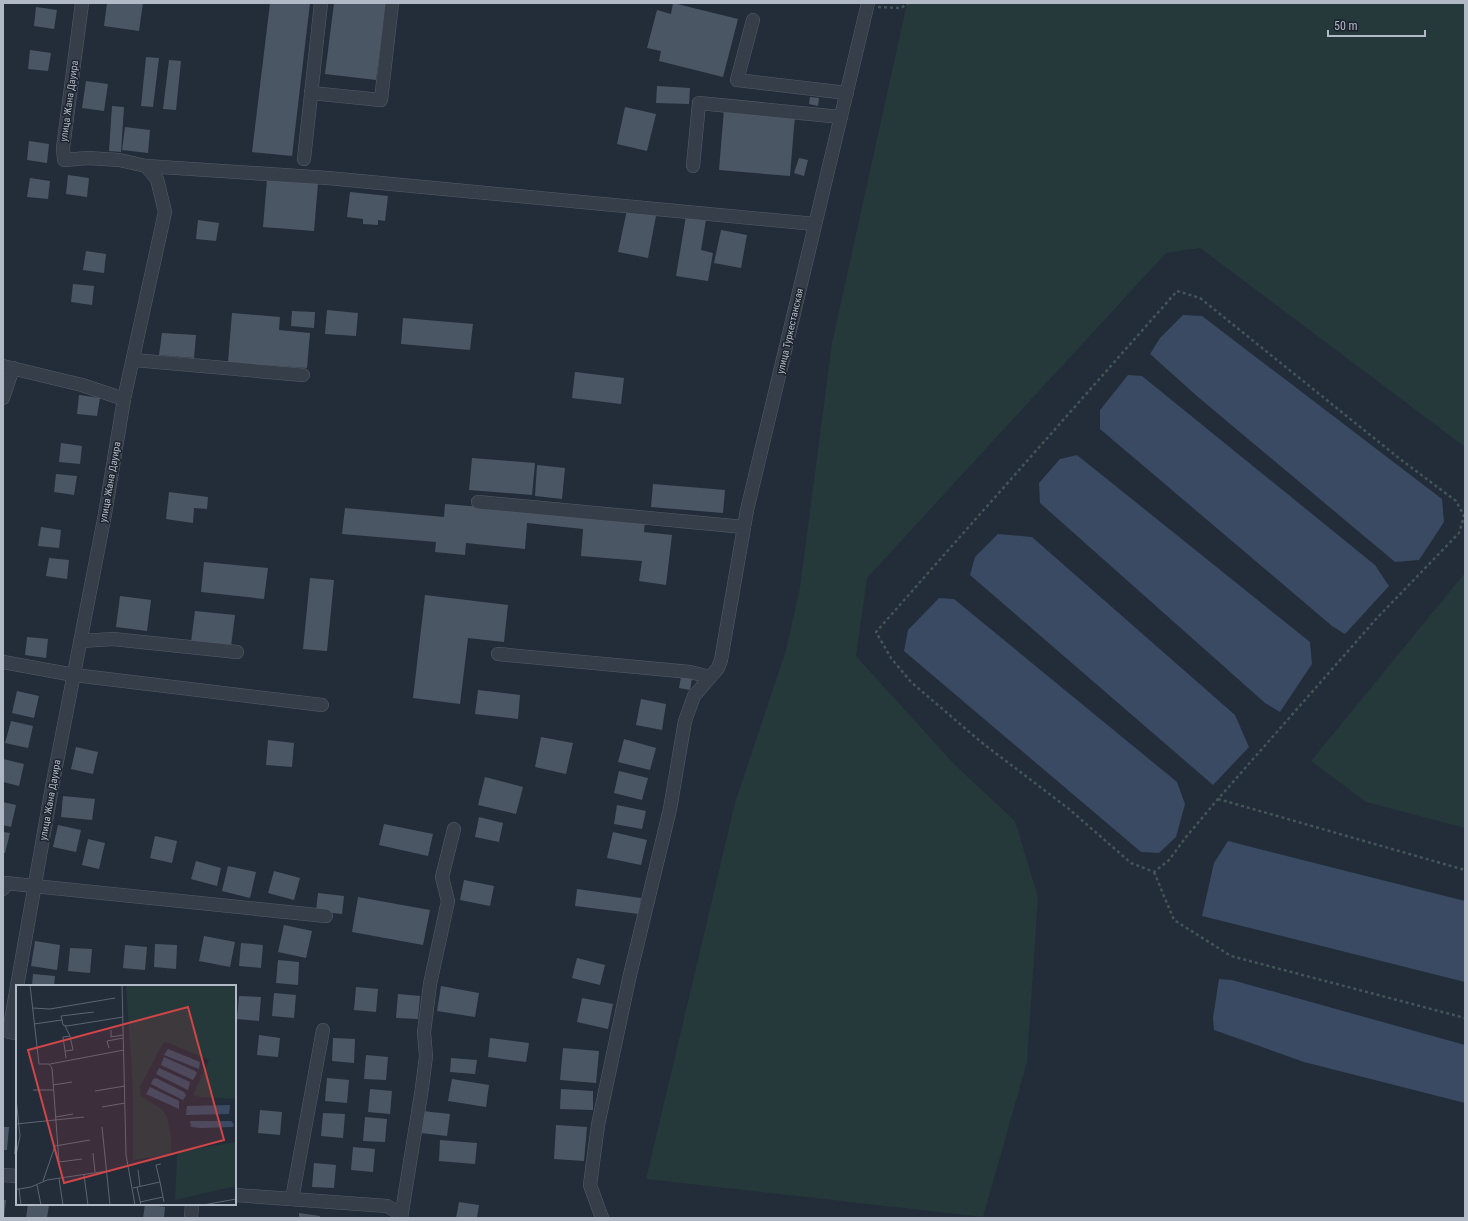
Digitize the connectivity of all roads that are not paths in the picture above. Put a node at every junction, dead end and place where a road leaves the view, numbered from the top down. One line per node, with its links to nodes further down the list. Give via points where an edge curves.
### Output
1 (82, 3): 10 (street, улица Жана Дауира, via 63,148 64,160 119,160)
2 (321, 3): 7 (street)
3 (392, 3): 7 (street, via 381,100)
4 (868, 4): 6 (street, улица Туркестанская)
5 (753, 20): 6 (street, via 737,80)
6 (847, 93): 8 (street, улица Туркестанская)
7 (311, 94): 9 (street)
8 (841, 117): 11 (street, via 700,103); 12 (street, улица Туркестанская)
9 (304, 159)
10 (146, 166): 12 (street, via 328,178); 13 (street, улица Жана Дауира, via 157,179 164,212)
11 (693, 166)
12 (815, 224): 19 (street, улица Туркестанская)
13 (134, 360): 15 (street); 17 (street, улица Жана Дауира)
14 (8, 367): 16 (street); 17 (street, via 82,385)
15 (303, 375)
16 (3, 398)
17 (124, 399): 20 (street, улица Жана Дауира)
18 (478, 502): 19 (street)
19 (744, 527): 25 (street, улица Туркестанская, via 721,660)
20 (81, 641): 21 (street, via 112,639); 24 (street, улица Жана Дауира)
21 (237, 652)
22 (498, 654): 25 (street, via 690,672)
23 (3, 662): 24 (street)
24 (74, 675): 26 (street); 28 (street, улица Жана Дауира)
25 (710, 677): 42 (street, via 694,696 685,721 670,809 629,979 598,1125 590,1185)
26 (322, 705)
27 (454, 829): 40 (street, via 442,877 448,901 430,984 424,1032 426,1056 422,1088)
28 (34, 886): 29 (street, via 6,884); 30 (street); 31 (street, улица Жана Дауира)
29 (3, 888)
30 (326, 916)
31 (17, 985)
32 (16, 991): 34 (street, улица Жана Дауира, via 9,1032)
33 (322, 1030): 38 (street)
34 (16, 1033)
35 (3, 1175): 36 (street)
36 (16, 1176)
37 (236, 1195): 38 (street)
38 (292, 1199): 40 (street, via 387,1206)
39 (192, 1205): 41 (street)
40 (401, 1216)
41 (191, 1218)
42 (602, 1218)

